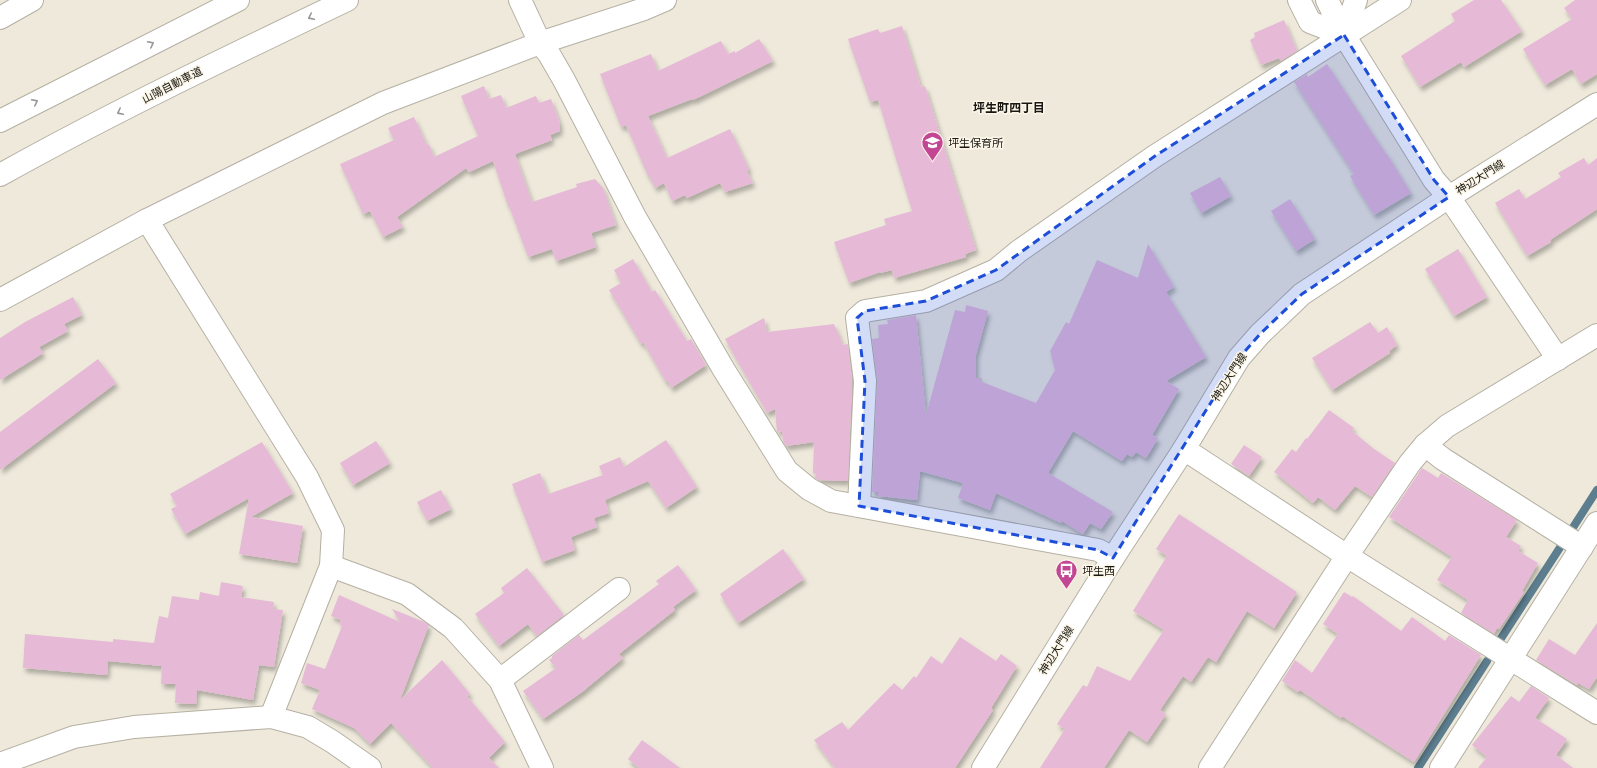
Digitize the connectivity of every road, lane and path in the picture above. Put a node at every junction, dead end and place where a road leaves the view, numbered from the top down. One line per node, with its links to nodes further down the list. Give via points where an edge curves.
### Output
1 (32, 0): 10 (main road)
2 (238, 0): 14 (main road, one-way to 2)
3 (347, 0): 15 (main road, 山陽自動車道, one-way to 15, via 241,51)
4 (520, 0): 11 (main road)
5 (665, 0): 11 (main road, via 644,8)
6 (1299, 0): 12 (main road, via 1310,22)
7 (1356, 0): 12 (main road)
8 (1400, 0): 12 (main road)
9 (1329, 4): 12 (main road)
10 (0, 18)
11 (536, 35): 17 (main road, via 383,103); 23 (main road, via 564,80 635,217 724,370 787,471 809,489 831,501)
12 (1344, 35): 16 (main road, via 1434,180); 23 (main road, via 1155,156 996,270 926,301 865,310 857,318 865,381)
13 (1597, 104): 16 (main road, 神辺大門線)
14 (0, 121)
15 (0, 175)
16 (1449, 197): 20 (main road); 22 (main road, 神辺大門線, via 1302,294 1265,329 1238,358)
17 (147, 220): 18 (main road); 28 (main road, via 307,477 333,530)
18 (0, 300)
19 (1597, 335): 20 (main road)
20 (1558, 358): 21 (main road, via 1447,426)
21 (1424, 445): 25 (main road); 26 (main road)
22 (1184, 449): 26 (main road); 27 (main road, 神辺大門線)
23 (859, 506): 27 (main road, via 1098,550)
24 (1597, 523): 25 (main road)
25 (1582, 547): 30 (main road)
26 (1347, 556): 30 (main road); 38 (main road)
27 (1113, 558): 37 (main road, 神辺大門線)
28 (331, 566): 31 (main road, via 407,594 453,628); 33 (main road)
29 (619, 589): 31 (main road)
30 (1510, 659): 32 (main road); 39 (main road)
31 (500, 680): 36 (main road)
32 (1597, 713)
33 (271, 717): 34 (main road, via 134,727 74,737); 35 (main road, via 308,727)
34 (0, 764)
35 (370, 768)
36 (542, 768)
37 (983, 768)
38 (1210, 768)
39 (1441, 768)

